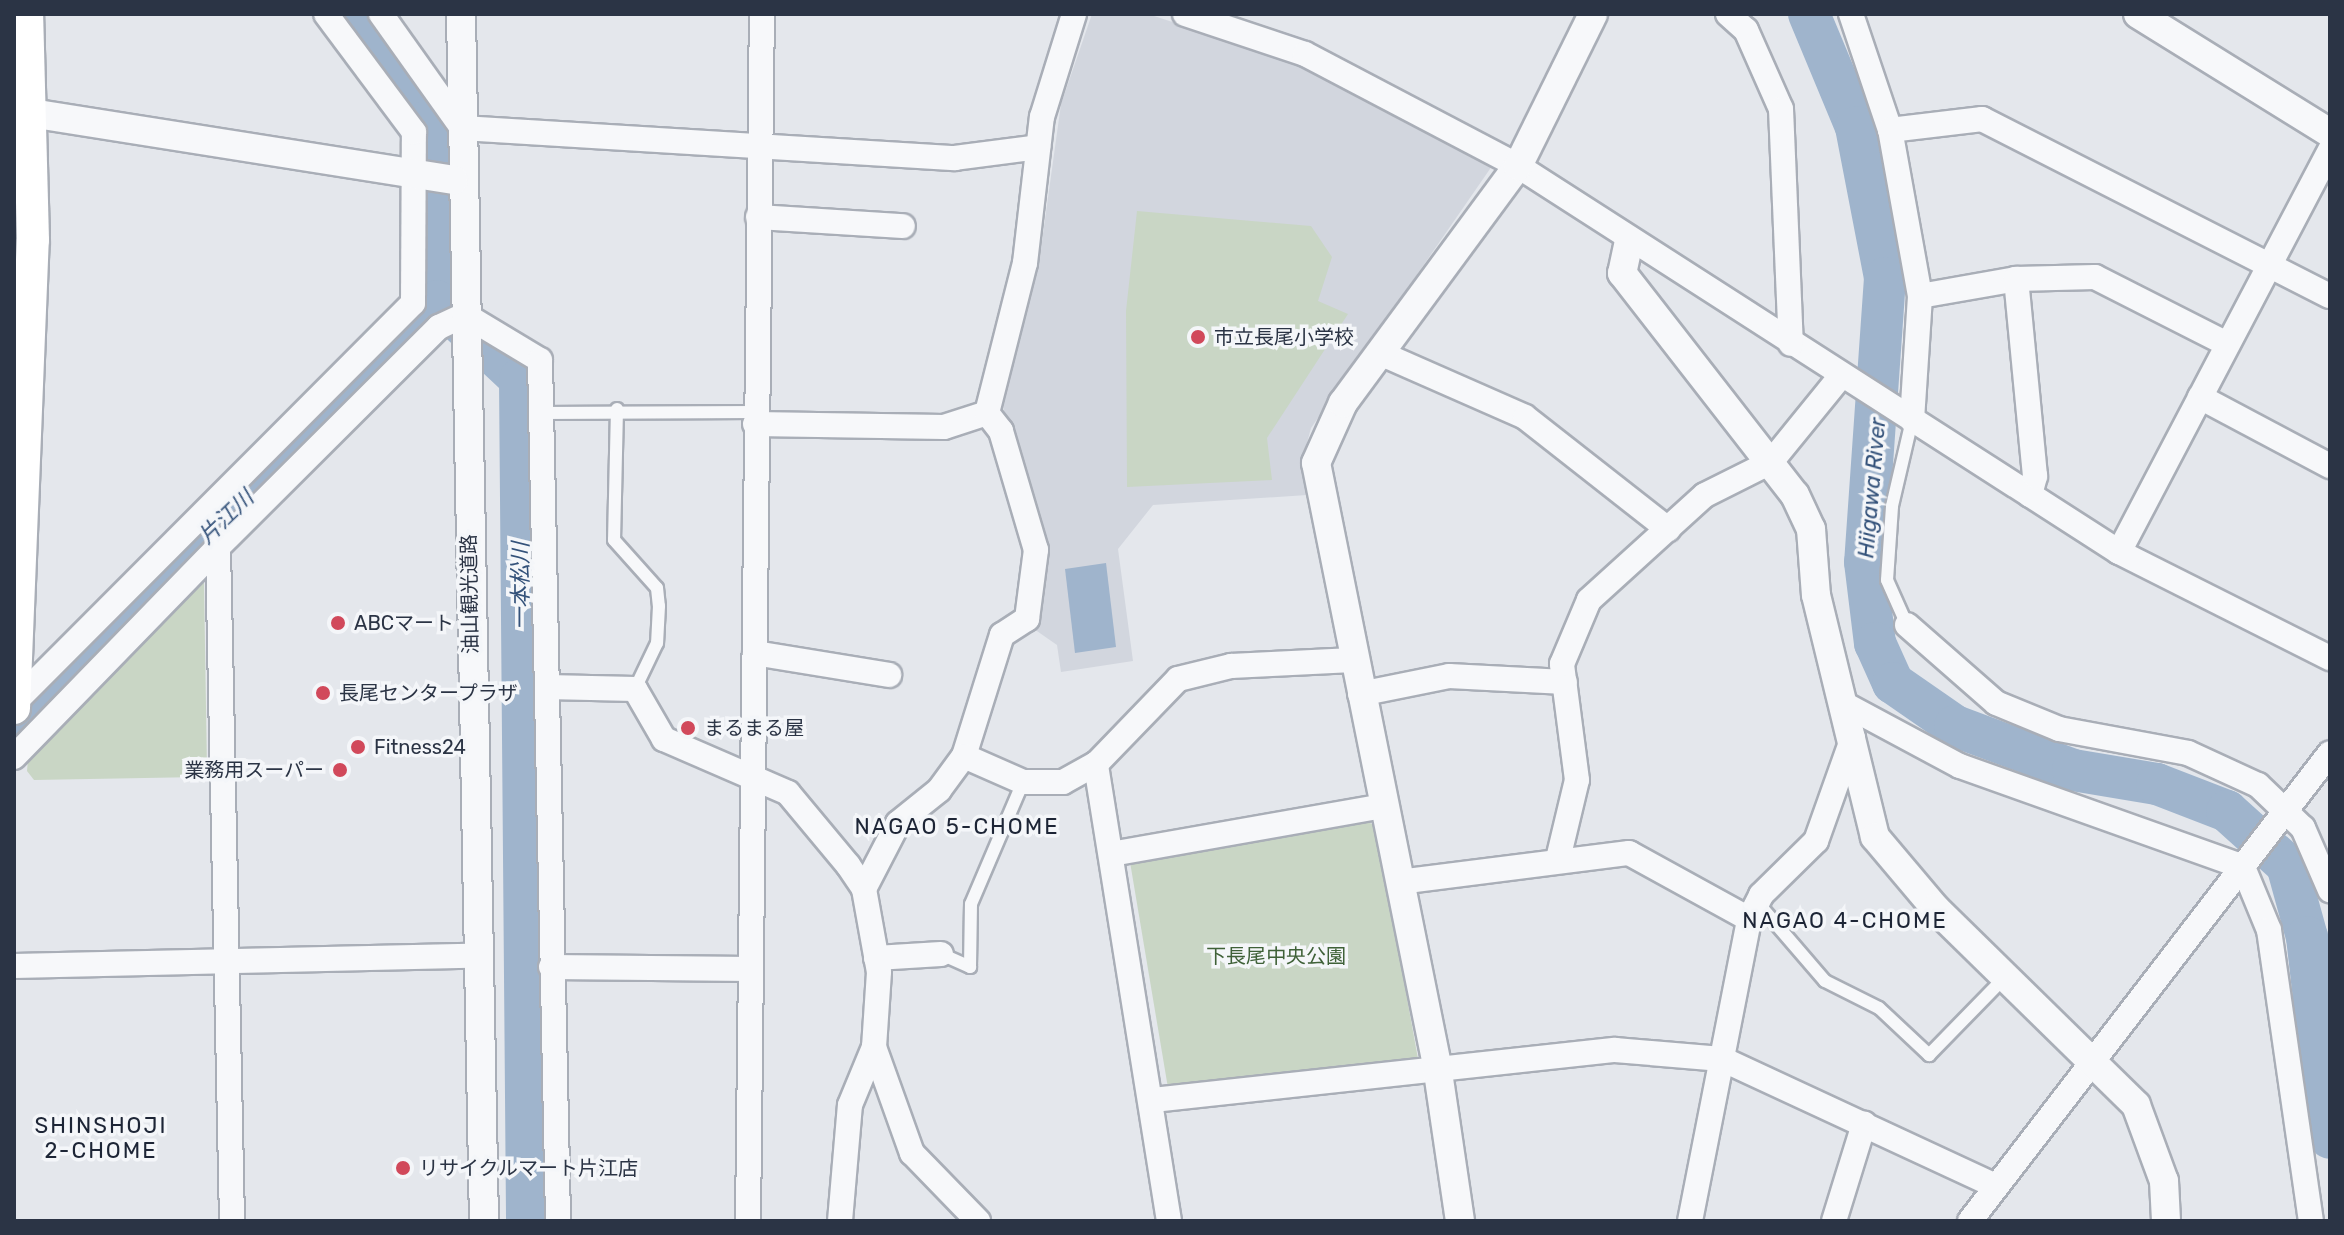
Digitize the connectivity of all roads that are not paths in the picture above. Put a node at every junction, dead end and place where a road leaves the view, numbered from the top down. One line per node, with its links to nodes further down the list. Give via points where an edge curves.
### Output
1 (27, 14): 12 (main road)
2 (326, 14): 20 (street, via 414,132)
3 (381, 14): 13 (street)
4 (461, 14): 13 (street, 油山観光道路)
5 (762, 14): 16 (street)
6 (1074, 14): 17 (street)
7 (1185, 14): 19 (street, via 1305,54)
8 (1593, 14): 19 (street)
9 (1728, 14): 30 (street, via 1746,30 1781,109)
10 (1851, 14): 14 (street)
11 (2138, 14): 15 (street)
12 (22, 112): 20 (street); 34 (main road)
13 (462, 128): 16 (street); 21 (street, 油山観光道路)
14 (1890, 130): 25 (street, via 1982,119); 27 (street)
15 (2330, 133)
16 (759, 145): 17 (street, via 955,158); 22 (street)
17 (1038, 147): 38 (street, via 1025,263)
18 (2330, 150): 25 (street)
19 (1518, 166): 24 (street); 32 (street)
20 (417, 176): 21 (street); 56 (street, via 413,303)
21 (457, 180): 29 (street, 油山観光道路)
22 (758, 217): 23 (street); 40 (street)
23 (903, 226)
24 (1629, 241): 30 (street); 41 (street, via 1622,273)
25 (2270, 263): 28 (street); 31 (street)
26 (2016, 279): 27 (street); 31 (street, via 2095,277); 43 (street, via 2035,476)
27 (1920, 296): 39 (street)
28 (2330, 296)
29 (458, 319): 37 (street, via 540,360); 45 (street); 75 (street, 油山観光道路, via 466,364)
30 (1791, 344): 33 (street)
31 (2227, 344): 35 (street)
32 (1380, 353): 44 (street, via 1525,417); 50 (street, via 1324,433 1316,463)
33 (1848, 380): 39 (street); 41 (street)
34 (21, 383): 56 (main road)
35 (2200, 397): 42 (street); 46 (street)
36 (617, 409): 37 (lane); 40 (lane); 54 (lane, via 614,540 657,588 659,606 657,643)
37 (541, 413): 53 (street)
38 (987, 413): 40 (street, via 944,427); 60 (street, via 1001,431 1036,550 1027,619 1002,635)
39 (1906, 416): 43 (street); 47 (lane, via 1887,580)
40 (755, 418): 48 (street)
41 (1771, 462): 44 (street, via 1705,495); 57 (street, via 1811,529 1816,595)
42 (2330, 466)
43 (2030, 495): 46 (street)
44 (1668, 529): 52 (street, via 1589,600 1562,664)
45 (218, 547): 61 (street); 77 (street)
46 (2119, 552): 49 (street)
47 (1907, 625): 66 (street, via 1996,703 2059,729 2224,766)
48 (755, 653): 51 (street); 63 (street)
49 (2330, 658)
50 (1353, 660): 55 (street); 62 (street, via 1231,666 1178,679)
51 (889, 675)
52 (1565, 682): 55 (street, via 1449,676); 68 (street, via 1577,780)
53 (547, 687): 54 (street); 79 (street)
54 (635, 689): 63 (street, via 664,739)
55 (1360, 694): 65 (street)
56 (14, 704)
57 (1846, 705): 58 (street); 69 (street, via 1960,766 2206,848)
58 (1853, 737): 73 (street, via 1816,841); 81 (street, via 1875,837)
59 (2330, 753): 66 (street)
60 (964, 756): 64 (street); 71 (street, via 939,790 898,823)
61 (14, 757)
62 (1096, 764): 64 (street, via 1063,782); 67 (street)
63 (753, 772): 71 (street, via 788,793); 80 (street)
64 (1023, 782): 74 (lane, via 971,904 970,967)
65 (1383, 806): 67 (street); 70 (street)
66 (2289, 808): 69 (street); 72 (street)
67 (1111, 854): 86 (street)
68 (1558, 859): 70 (street); 73 (street, via 1629,853)
69 (2243, 867): 84 (street); 102 (street, via 2269,930)
70 (1399, 882): 85 (street)
71 (864, 889): 76 (street)
72 (2330, 890)
73 (1753, 910): 81 (lane, via 1825,981 1879,1008 1929,1055); 83 (street)
74 (941, 954): 76 (street)
75 (481, 955): 77 (street); 90 (street, 油山観光道路)
76 (876, 958): 82 (street)
77 (225, 962): 78 (street); 89 (street)
78 (14, 966)
79 (551, 967): 80 (street); 91 (street)
80 (751, 969): 92 (street)
81 (2006, 976): 84 (street)
82 (874, 1047): 93 (street, via 850,1105); 94 (street, via 912,1153)
83 (1722, 1059): 85 (street, via 1615,1050); 87 (street); 97 (street)
84 (2094, 1060): 88 (street); 101 (street, via 2151,1132)
85 (1437, 1065): 86 (street); 96 (street)
86 (1153, 1100): 95 (street)
87 (1864, 1124): 88 (street); 98 (street)
88 (1993, 1191): 99 (street); 100 (street)
89 (232, 1221)
90 (484, 1221)
91 (558, 1221)
92 (748, 1221)
93 (840, 1221)
94 (978, 1221)
95 (1169, 1221)
96 (1460, 1221)
97 (1690, 1221)
98 (1834, 1221)
99 (1970, 1221)
100 (1991, 1221)
101 (2166, 1221)
102 (2311, 1221)

